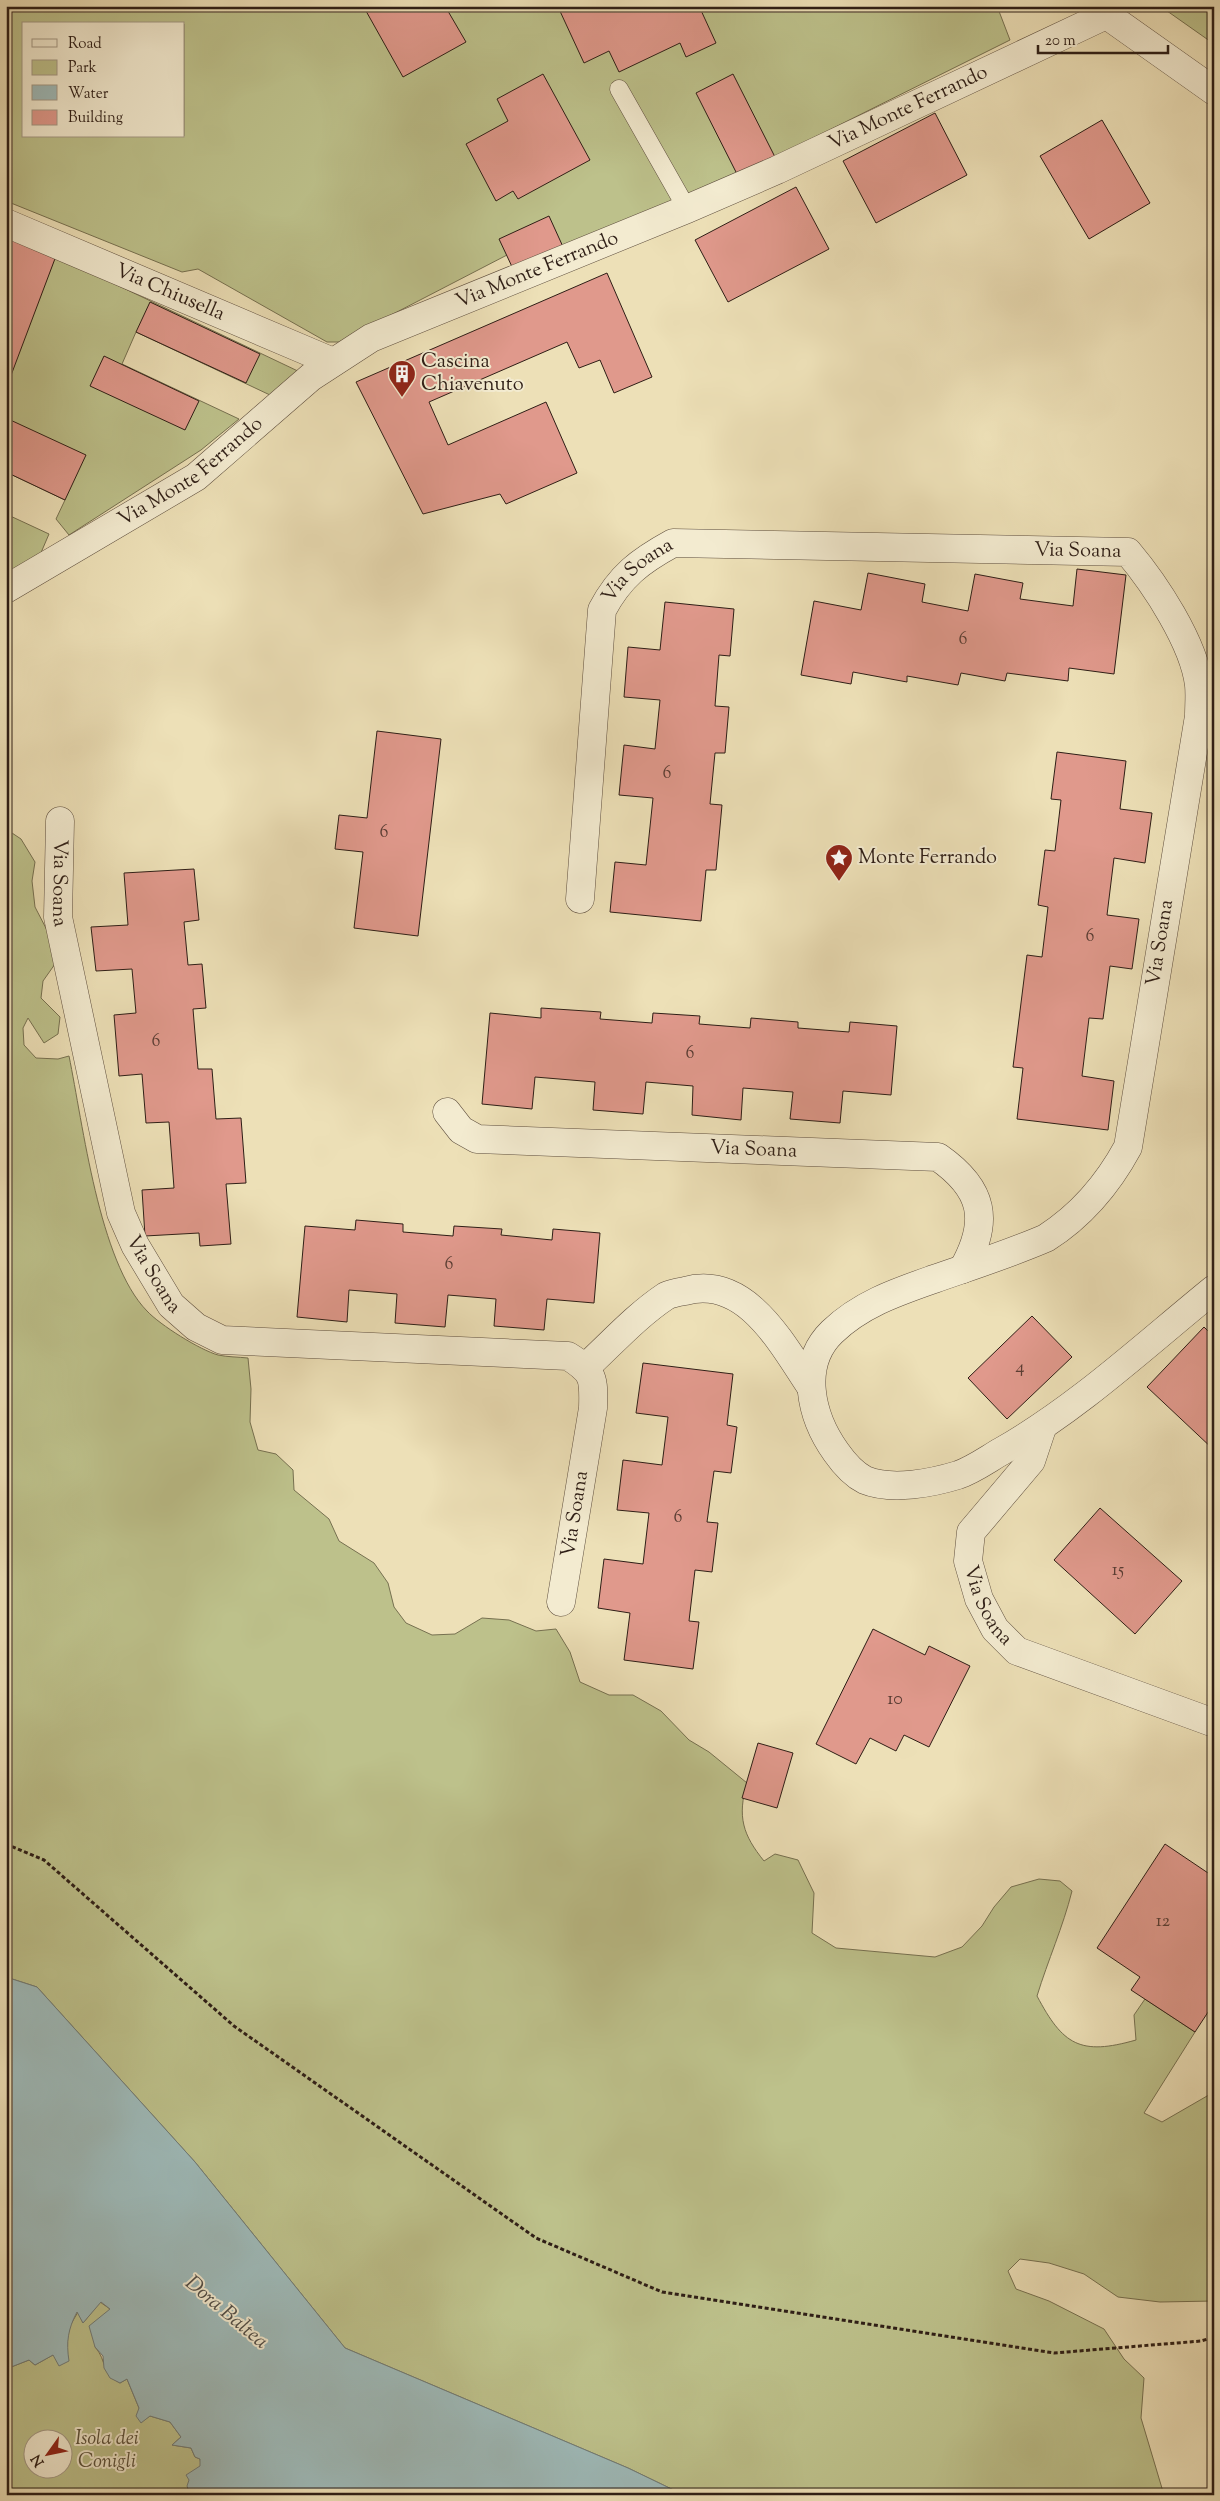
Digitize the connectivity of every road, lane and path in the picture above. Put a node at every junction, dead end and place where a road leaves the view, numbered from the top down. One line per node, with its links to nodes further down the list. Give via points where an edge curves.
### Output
1 (1100, 10): 3 (street); 4 (street, Via Monte Ferrando, via 830,145)
2 (619, 89): 4 (lane)
3 (1214, 91)
4 (687, 209): 6 (street, Via Monte Ferrando, via 398,326 371,338)
5 (6, 223): 6 (street, Via Chiusella)
6 (333, 362): 7 (street, Via Monte Ferrando, via 311,377 196,478)
7 (6, 589)
8 (60, 821): 13 (street, Via Soana, via 58,917 121,1213 135,1245 171,1305 196,1327 222,1340 568,1356)
9 (580, 899): 11 (street, Via Soana, via 602,610 612,590 652,554 673,543 1128,552 1147,574 1178,627 1199,683 1199,716 1128,1146 1115,1170 1068,1224 1026,1247)
10 (447, 1112): 11 (street, Via Soana, via 461,1130 477,1139 938,1157 959,1171 974,1194 981,1222 975,1247)
11 (963, 1269): 14 (street, Via Soana, via 879,1299 833,1331 820,1346 812,1366)
12 (1214, 1289): 15 (street, Via Soana)
13 (586, 1367): 14 (street, Via Soana, via 640,1316 668,1295 694,1288 720,1288 742,1299 762,1319); 16 (street, Via Soana, via 594,1385 593,1408)
14 (811, 1387): 15 (street, Via Soana, via 816,1415 826,1438 846,1465 865,1480 894,1485 929,1483 962,1474)
15 (1042, 1428): 17 (street, Via Soana, via 1030,1460 971,1532 968,1561 979,1599 995,1629 1017,1651)
16 (561, 1602)
17 (1214, 1723)
18 (6, 1844): 19 (path, via 44,1860 234,2026 536,2238 662,2292 1054,2353 1201,2341)
19 (1214, 2337)

